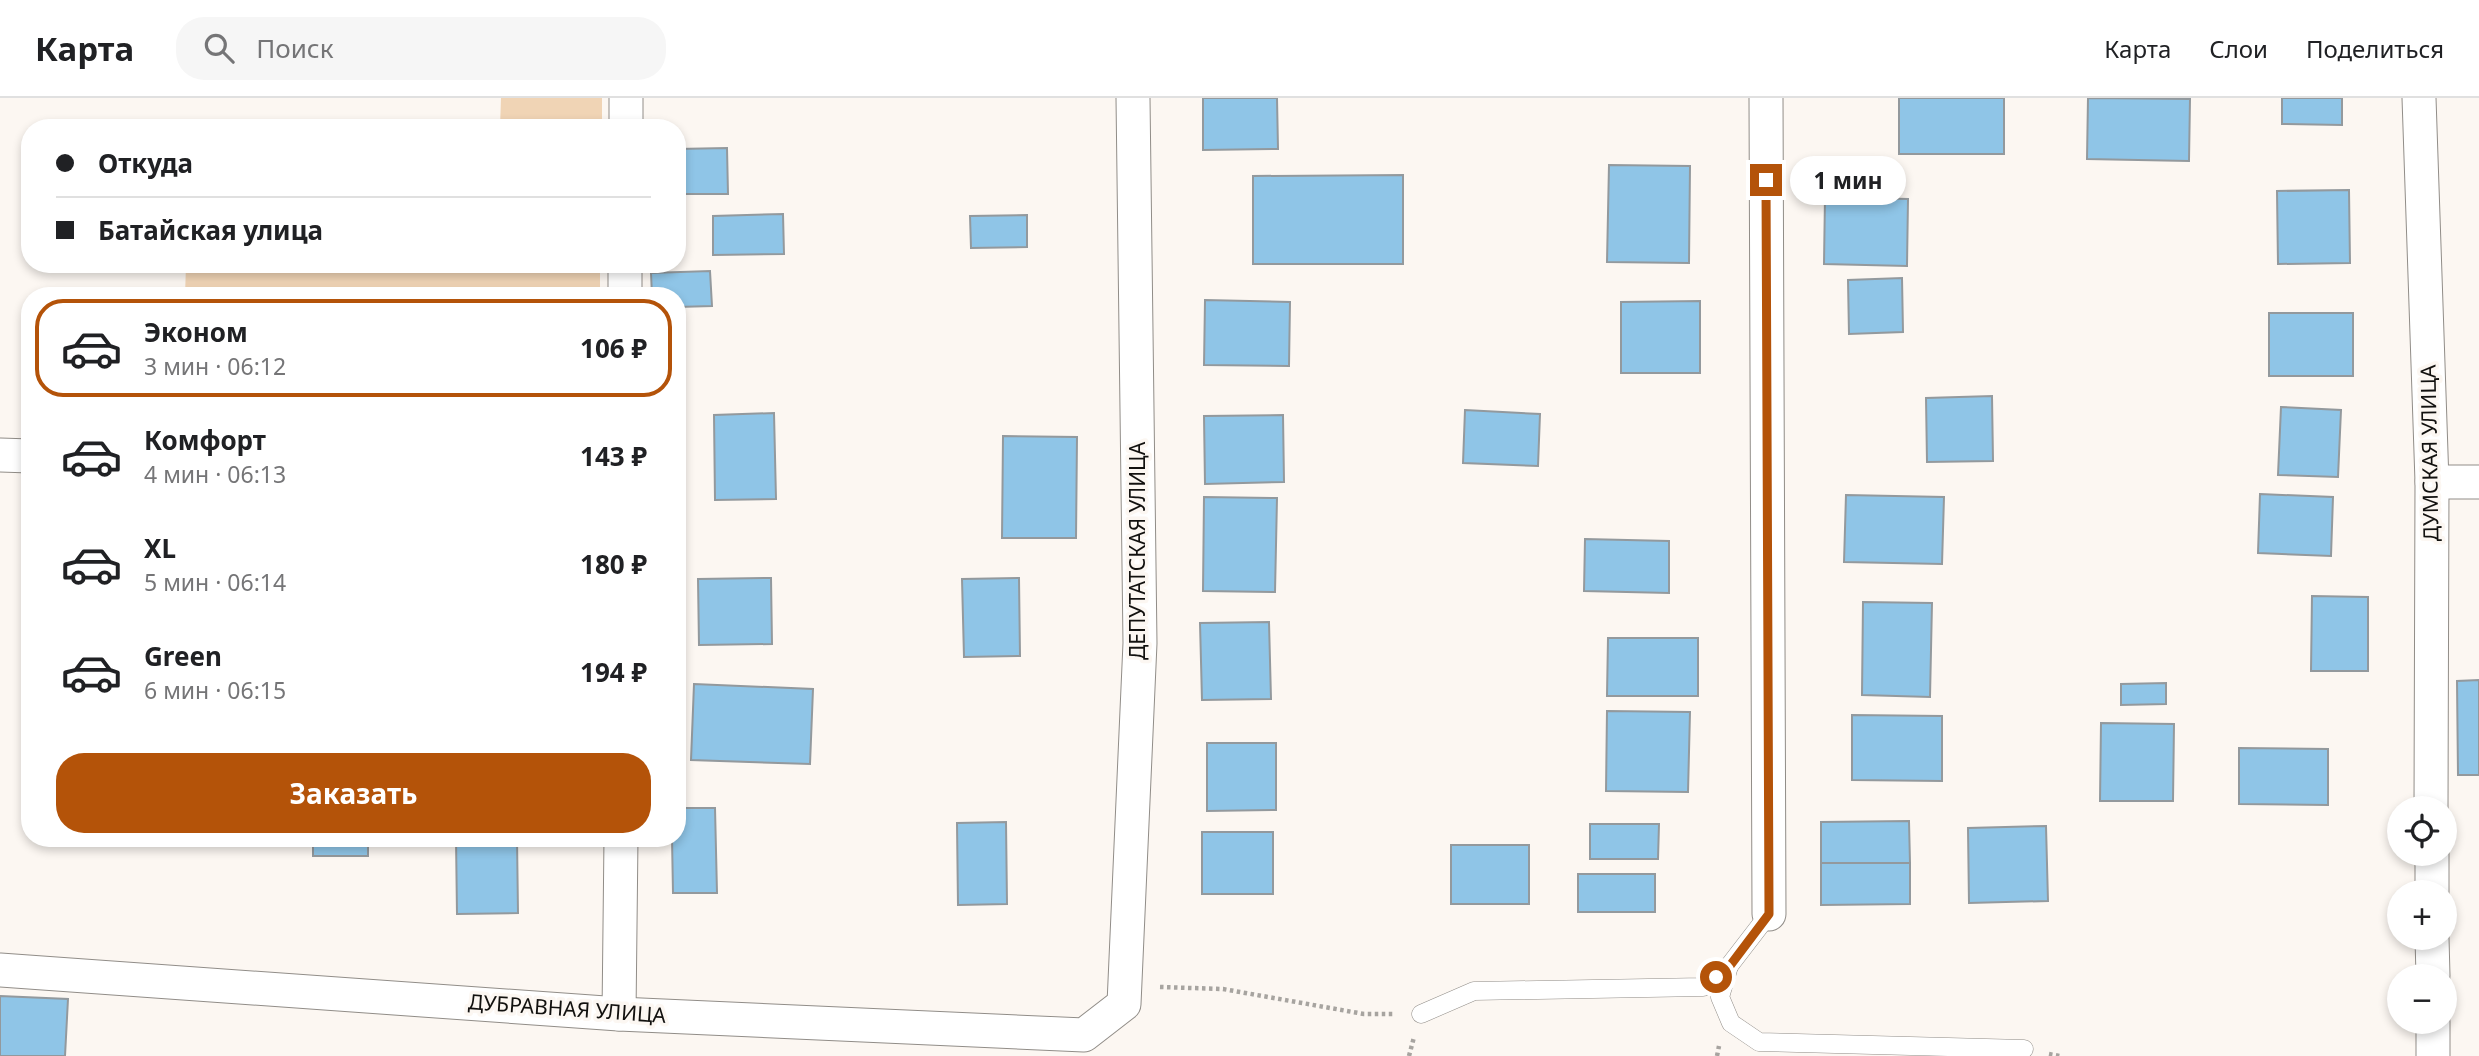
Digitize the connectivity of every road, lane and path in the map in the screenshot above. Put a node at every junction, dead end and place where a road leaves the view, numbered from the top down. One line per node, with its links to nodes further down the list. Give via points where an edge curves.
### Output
1 (626, 98): 5 (street)
2 (1133, 98): 15 (street, ДЕПУТАТСКАЯ УЛИЦА, via 1140,643)
3 (1766, 98): 12 (street)
4 (2419, 98): 8 (street, ДУМСКАЯ УЛИЦА)
5 (626, 119)
6 (0, 455): 7 (street)
7 (21, 456)
8 (2432, 482): 9 (street); 10 (street, ДУМСКАЯ УЛИЦА)
9 (2479, 482)
10 (2431, 796)
11 (621, 847): 16 (street)
12 (1769, 914): 13 (lane)
13 (1729, 967): 17 (lane, via 1703,987 1474,991); 19 (lane, via 1720,997 1731,1023 1759,1042)
14 (0, 970): 16 (street, ДУБРАВНАЯ УЛИЦА)
15 (1124, 995): 16 (street, ДУБРАВНАЯ УЛИЦА, via 1084,1035); 17 (path, via 1223,989 1364,1014)
16 (620, 1014)
17 (1421, 1014)
18 (2433, 1034): 20 (street)
19 (2024, 1049)
20 (2433, 1056)

